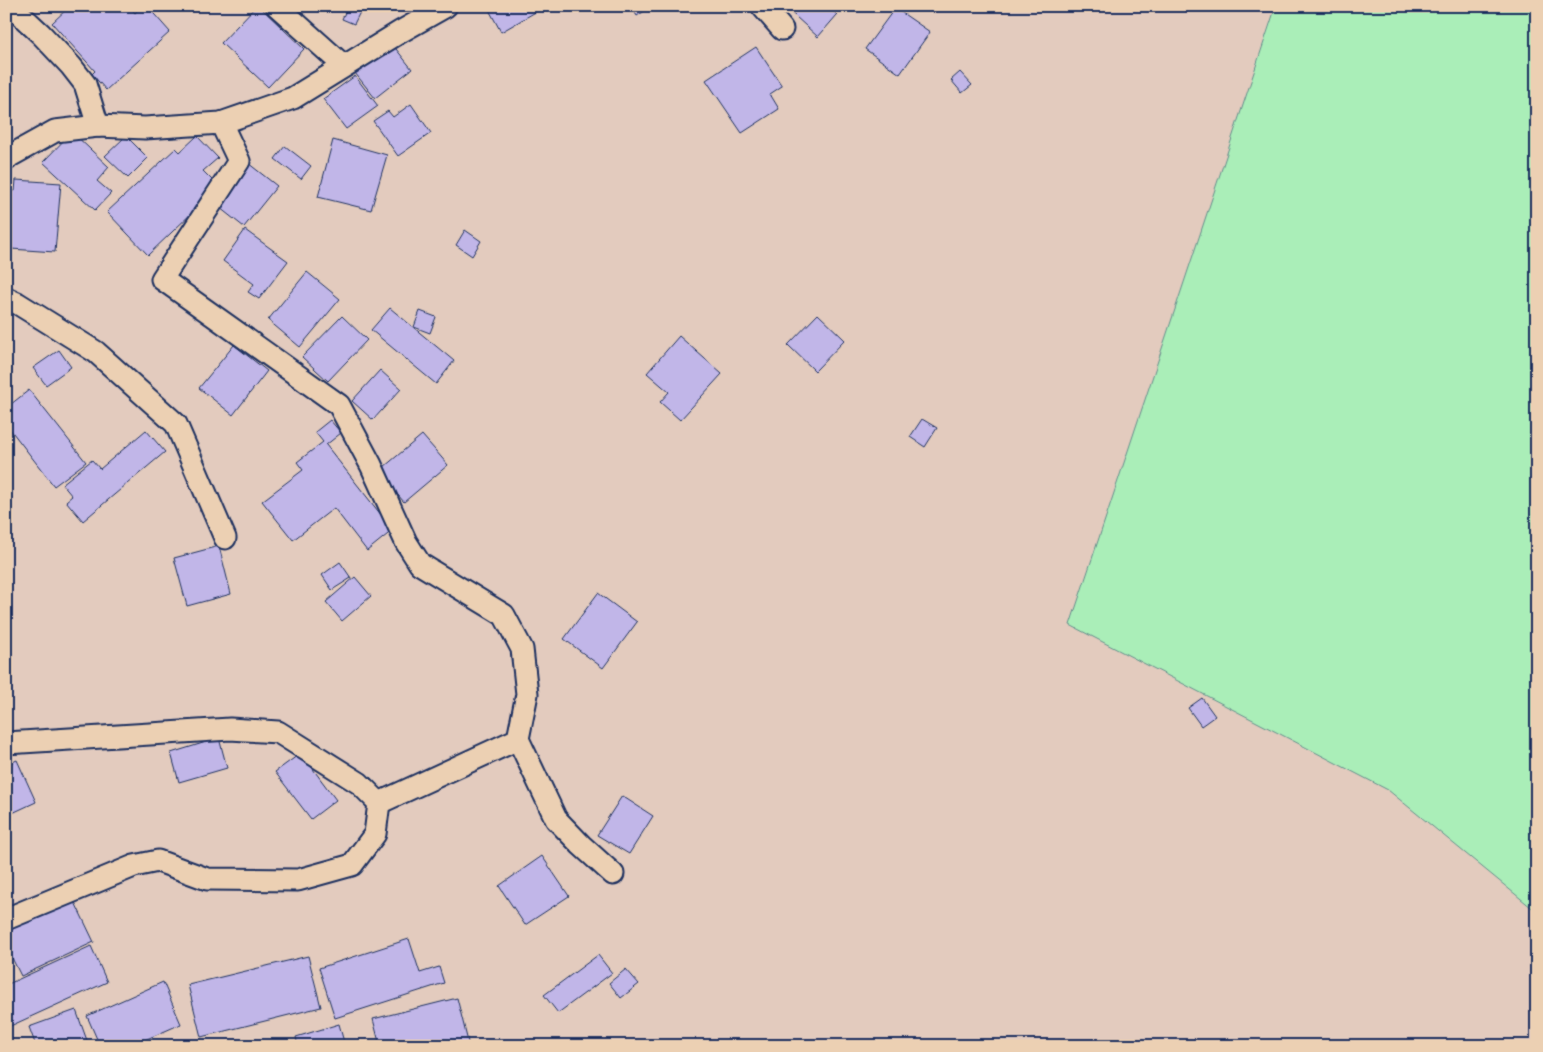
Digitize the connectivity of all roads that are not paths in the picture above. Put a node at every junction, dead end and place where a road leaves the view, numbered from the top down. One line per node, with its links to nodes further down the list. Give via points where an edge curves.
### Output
1 (10, 6): 8 (street, via 41,34 85,84)
2 (277, 6): 6 (street)
3 (446, 6): 6 (street)
4 (762, 6): 5 (street)
5 (782, 29)
6 (344, 66): 7 (street, via 293,98)
7 (221, 123): 8 (street, via 145,128); 12 (street, via 239,162 162,279 339,405 420,564 504,615 522,649 527,694)
8 (98, 126): 9 (street, via 55,132)
9 (6, 160)
10 (6, 298): 11 (street, via 96,352 176,424)
11 (225, 538)
12 (518, 739): 14 (street); 15 (street, via 556,819)
13 (6, 743): 14 (street, via 230,729 278,732 360,783)
14 (379, 803): 16 (street, via 375,834 352,865 298,880 207,879 158,861 134,866)
15 (613, 874)
16 (6, 919)

